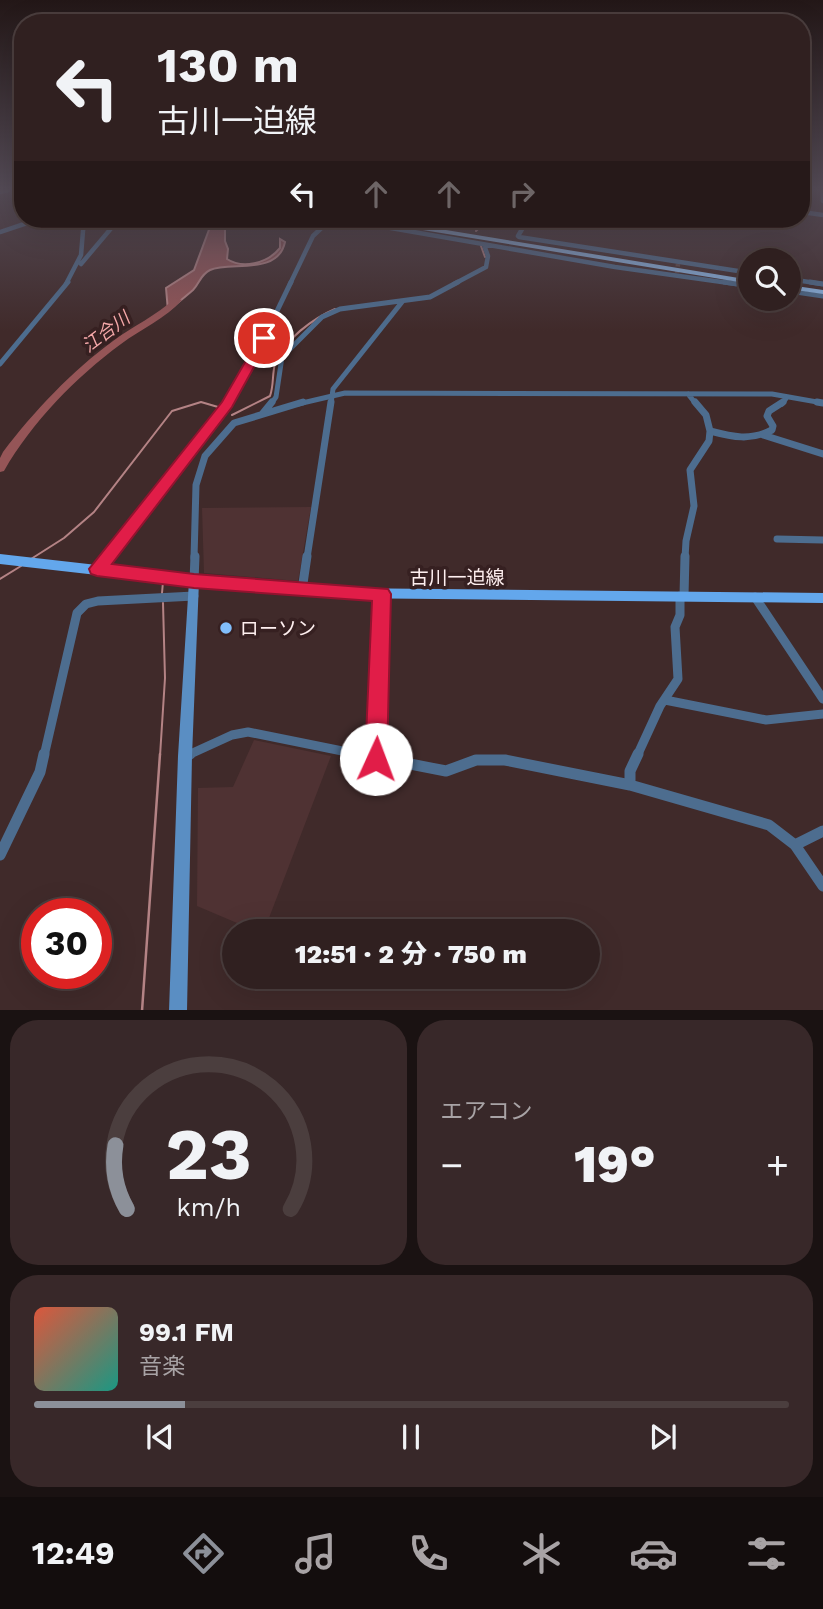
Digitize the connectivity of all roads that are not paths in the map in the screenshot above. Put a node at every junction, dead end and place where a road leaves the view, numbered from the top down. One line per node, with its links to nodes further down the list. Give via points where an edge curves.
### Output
1 (82, 237): 12 (street)
2 (103, 237): 12 (street)
3 (312, 237): 29 (street, via 228,404)
4 (447, 237): 8 (street)
5 (484, 237): 10 (highway)
6 (498, 237): 11 (highway)
7 (518, 237): 9 (street)
8 (484, 244): 13 (street, via 677,275); 16 (street, via 489,260 483,270 441,293)
9 (738, 276)
10 (738, 277)
11 (738, 277)
12 (71, 278): 17 (street)
13 (738, 278)
14 (801, 287): 15 (highway)
15 (823, 290)
16 (402, 302): 19 (street); 22 (street, via 340,309 322,317 282,357 276,397)
17 (0, 364)
18 (688, 394): 19 (street); 20 (street); 23 (street, via 706,415)
19 (331, 396): 22 (street); 31 (street)
20 (787, 397): 21 (street); 24 (street, via 769,411 772,430)
21 (823, 403)
22 (263, 413): 30 (street, via 239,420 226,430 199,469)
23 (710, 431): 24 (street, via 751,440); 34 (street, via 709,441 690,470 694,506)
24 (764, 435): 25 (street)
25 (823, 454)
26 (777, 538): 27 (street)
27 (823, 540)
28 (0, 559): 29 (main road, 古川一迫線)
29 (95, 569): 30 (main road, 古川一迫線)
30 (194, 581): 31 (main road, 古川一迫線); 33 (street)
31 (302, 590): 32 (main road, 古川一迫線)
32 (382, 594): 34 (main road, 古川一迫線); 41 (street)
33 (194, 596): 40 (street); 45 (street, via 97,601 77,612 40,772)
34 (682, 596): 35 (main road, 古川一迫線); 38 (street, via 675,627 678,679)
35 (755, 597): 36 (main road, 古川一迫線); 37 (street)
36 (823, 598)
37 (823, 699)
38 (665, 700): 39 (street, via 766,720); 42 (street, via 630,771)
39 (823, 714)
40 (185, 756): 41 (street, via 248,732); 47 (street)
41 (376, 759): 42 (street, via 446,771 476,760 505,760)
42 (631, 785): 44 (street, via 769,825)
43 (823, 831): 44 (street)
44 (795, 845): 46 (street)
45 (0, 855)
46 (823, 886)
47 (178, 1010)

